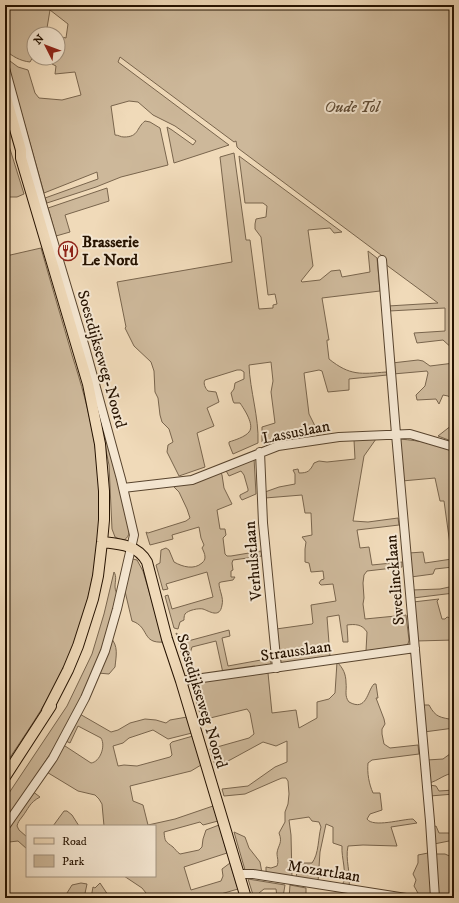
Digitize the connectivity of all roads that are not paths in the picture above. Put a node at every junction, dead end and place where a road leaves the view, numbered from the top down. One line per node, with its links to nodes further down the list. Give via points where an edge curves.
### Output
1 (5, 68): 9 (street, Soestdijkseweg-Noord)
2 (5, 94): 4 (main road)
3 (5, 117): 4 (main road, via 16,152)
4 (21, 158): 10 (main road, via 93,394 106,445 111,491)
5 (382, 260): 6 (street, Sweelincklaan)
6 (396, 434): 7 (street, Lassuslaan, via 410,434); 8 (street, Lassuslaan, via 339,437 278,446); 12 (street, Sweelincklaan)
7 (454, 447)
8 (260, 452): 9 (street, Lassuslaan, via 192,480); 13 (street, Verhulstlaan, via 263,523)
9 (123, 488): 11 (street, Soestdijkseweg-Noord, via 134,535)
10 (106, 542): 11 (main road); 15 (main road, via 104,578 94,620 76,664 66,684)
11 (131, 547): 14 (main road, Soestdijkseweg Noord, via 141,552 147,562); 16 (street, via 105,651 86,698 53,758)
12 (415, 648): 13 (street, Strausslaan); 20 (street, Sweelincklaan)
13 (277, 668): 14 (street, Strausslaan)
14 (181, 681): 17 (main road, Soestdijkseweg Noord)
15 (5, 777)
16 (5, 827)
17 (239, 874): 18 (main road, Soestdijkseweg Noord); 19 (street, Mozartlaan)
18 (246, 898)
19 (406, 898)
20 (435, 898)

